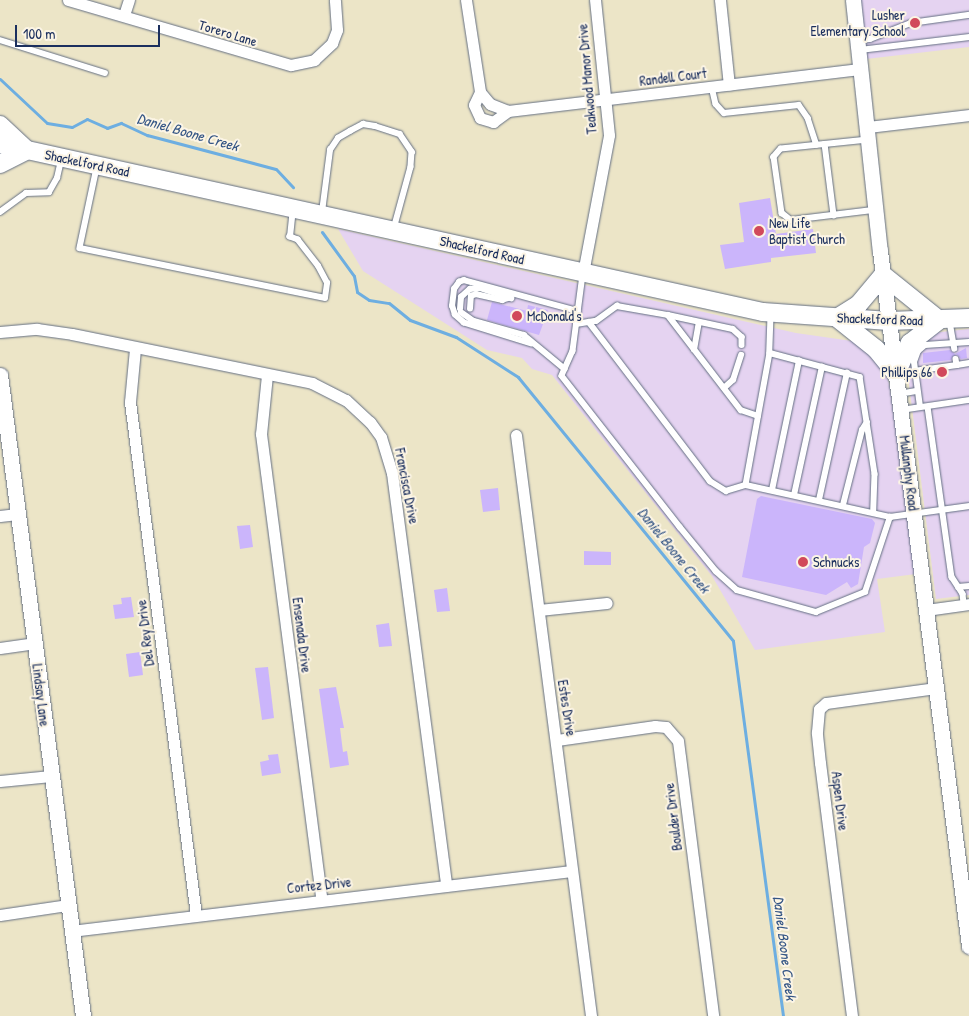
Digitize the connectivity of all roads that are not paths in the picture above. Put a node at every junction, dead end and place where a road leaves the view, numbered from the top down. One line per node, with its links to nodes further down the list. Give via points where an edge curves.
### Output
1 (68, 0): 8 (street, Torero Lane)
2 (128, 0): 8 (street)
3 (335, 0): 8 (street, Torero Lane, via 337,30 332,43 314,60 303,64 276,62)
4 (466, 0): 17 (street)
5 (595, 0): 18 (street, Teakwood Manor Drive)
6 (720, 0): 15 (street)
7 (853, 0): 12 (street, Mullanphy Road)
8 (124, 15)
9 (969, 15): 12 (lane, via 911,23)
10 (969, 37): 12 (lane)
11 (0, 40): 14 (lane)
12 (858, 45): 13 (street, Mullanphy Road)
13 (860, 69): 15 (street, Randell Court); 22 (street, Mullanphy Road)
14 (105, 73)
15 (729, 85): 16 (street, Randell Court)
16 (712, 87): 18 (street, Randell Court); 25 (lane, via 716,104 724,113 799,105 808,118)
17 (480, 92): 19 (street, Randell Court, via 490,104); 19 (street, via 474,104 480,118 493,122)
18 (606, 100): 19 (street, Randell Court); 36 (street, Teakwood Manor Drive, via 608,143)
19 (508, 111)
20 (969, 115): 22 (street)
21 (0, 125): 26 (main road)
22 (868, 134): 24 (lane); 31 (street, Mullanphy Road)
23 (0, 144): 26 (main road, Shackelford Road)
24 (825, 144): 25 (lane); 34 (lane)
25 (817, 145): 34 (lane, via 776,152 782,213 794,220)
26 (27, 150): 27 (main road, Shackelford Road); 28 (main road)
27 (61, 158): 29 (main road, Shackelford Road); 32 (lane, via 57,178 49,192 26,194)
28 (0, 164)
29 (98, 166): 30 (main road, Shackelford Road); 30 (lane, via 80,248 325,298 327,283 318,266 298,240 290,237)
30 (293, 208): 33 (main road, Shackelford Road)
31 (876, 210): 34 (lane); 37 (street, Mullanphy Road)
32 (0, 212)
33 (322, 214): 35 (main road, Shackelford Road); 35 (lane, via 330,150 338,138 363,124 375,126 400,134 412,152)
34 (834, 215)
35 (394, 230): 36 (main road, Shackelford Road)
36 (583, 273): 40 (lane); 41 (main road, Shackelford Road)
37 (884, 275): 43 (main road, via 858,305); 45 (main road); 46 (street, Mullanphy Road)
38 (518, 294): 39 (lane); 40 (lane); 53 (lane, via 464,280 454,289 452,306 455,316 464,323)
39 (511, 298): 47 (lane, via 471,296 470,310); 47 (lane, via 480,288 470,289 463,294 460,310)
40 (578, 311): 50 (lane)
41 (771, 312): 43 (main road, Shackelford Road); 60 (lane)
42 (668, 315): 48 (lane, via 617,306); 49 (lane); 58 (lane)
43 (837, 318): 46 (main road, Shackelford Road); 69 (main road, via 876,349)
44 (969, 318): 45 (main road, Shackelford Road)
45 (944, 320): 46 (main road, Shackelford Road); 56 (lane); 69 (main road, via 910,343)
46 (890, 321): 69 (street, Mullanphy Road)
47 (474, 322): 53 (lane, via 524,335)
48 (589, 322): 50 (lane); 81 (lane, via 710,481 726,491)
49 (699, 322): 54 (lane, via 733,328 742,337); 58 (lane)
50 (576, 324): 65 (lane, via 573,351)
51 (0, 332): 57 (street, Francisca Drive, via 37,329)
52 (969, 342): 56 (lane)
53 (532, 344): 65 (lane)
54 (742, 345)
55 (931, 345): 56 (lane); 59 (lane); 66 (lane, via 918,351)
56 (954, 346)
57 (135, 349): 70 (street, Francisca Drive); 110 (street, Del Rey Drive, via 130,402)
58 (694, 350): 71 (lane)
59 (932, 352)
60 (770, 353): 62 (lane); 78 (lane)
61 (741, 355): 71 (lane, via 733,380)
62 (799, 360): 64 (lane); 82 (lane)
63 (969, 363): 66 (lane, via 933,365)
64 (822, 367): 67 (lane); 83 (lane)
65 (565, 369): 92 (lane, via 562,376 568,384 692,542 737,590 816,612 865,592)
66 (914, 371): 72 (lane)
67 (846, 373): 79 (lane, via 860,377); 84 (lane)
68 (0, 374): 90 (street, Lindsay Lane)
69 (896, 374): 73 (street, Mullanphy Road)
70 (267, 375): 106 (street, Francisca Drive, via 312,383 346,400 370,422 387,453 402,536); 107 (street, Ensenada Drive, via 261,434)
71 (724, 388): 78 (lane, via 741,410)
72 (916, 391): 73 (lane); 75 (lane)
73 (899, 394): 77 (street, Mullanphy Road)
74 (969, 400): 76 (lane)
75 (920, 407): 76 (lane); 77 (lane)
76 (928, 407): 87 (lane)
77 (901, 410): 89 (street, Mullanphy Road)
78 (758, 416): 81 (lane)
79 (867, 422): 85 (lane, via 862,430); 88 (lane, via 874,474)
80 (516, 435): 97 (street, Estes Drive)
81 (746, 485): 82 (lane)
82 (772, 490): 83 (lane)
83 (794, 494): 84 (lane)
84 (819, 500): 85 (lane)
85 (843, 505): 88 (lane)
86 (969, 506): 87 (lane)
87 (943, 509): 89 (lane); 94 (lane, via 952,577)
88 (874, 511): 92 (lane)
89 (914, 513): 92 (lane); 98 (street, Mullanphy Road)
90 (17, 514): 91 (street); 99 (street, Lindsay Lane)
91 (0, 516)
92 (890, 517)
93 (969, 586): 94 (lane)
94 (958, 587): 96 (lane)
95 (607, 602): 97 (street)
96 (966, 604): 98 (street)
97 (539, 610): 102 (street, Estes Drive)
98 (926, 610): 101 (street, Mullanphy Road)
99 (34, 643): 100 (street); 103 (street, Lindsay Lane)
100 (0, 648)
101 (936, 688): 112 (street, Mullanphy Road); 116 (street, Aspen Drive, via 826,703 819,709 820,763)
102 (557, 740): 105 (street, Estes Drive, via 556,766); 115 (street, Boulder Drive, via 655,726 666,727 678,741)
103 (51, 776): 104 (street); 108 (street, Lindsay Lane)
104 (0, 781)
105 (570, 872): 106 (street, Cortez Drive); 114 (street, Estes Drive)
106 (446, 884): 107 (street, Cortez Drive)
107 (321, 899): 110 (street, Cortez Drive)
108 (68, 905): 109 (street); 111 (street, Lindsay Lane)
109 (0, 914)
110 (196, 915): 111 (street, Cortez Drive)
111 (71, 931): 113 (street, Lindsay Lane)
112 (969, 946)
113 (83, 1016)
114 (591, 1016)
115 (713, 1016)
116 (852, 1016)

